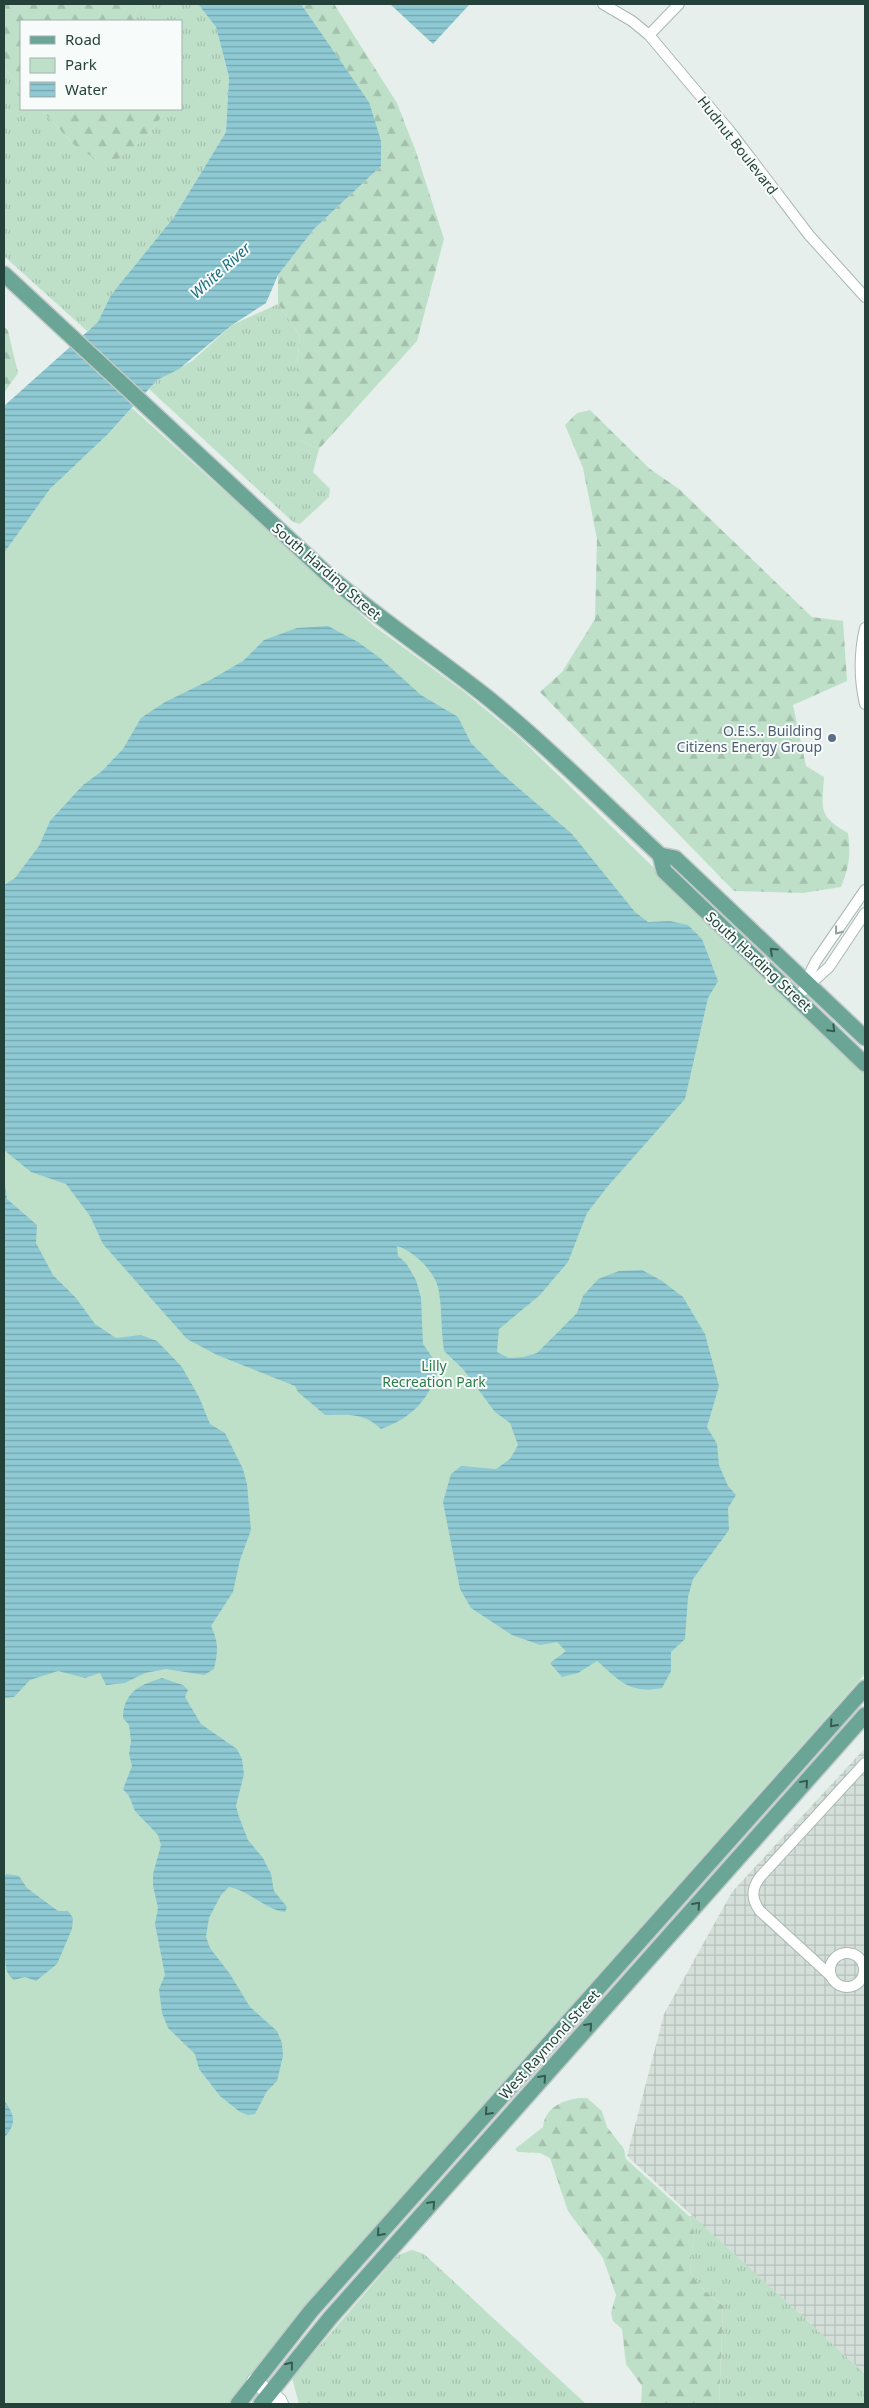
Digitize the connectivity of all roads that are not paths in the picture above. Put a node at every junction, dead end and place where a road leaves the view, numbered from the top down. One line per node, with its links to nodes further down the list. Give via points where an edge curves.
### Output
1 (603, 4): 3 (street, Hudnut Boulevard, via 632,21)
2 (679, 4): 3 (street)
3 (649, 36): 5 (street, Hudnut Boulevard, via 729,130 810,235)
4 (4, 274): 8 (main road, South Harding Street, via 351,595 506,714)
5 (865, 296)
6 (865, 628): 7 (street, via 860,651)
7 (865, 704)
8 (660, 855): 11 (main road, South Harding Street, one-way to 8, via 675,858); 12 (main road, South Harding Street, via 664,871)
9 (865, 890): 11 (street, one-way to 11, via 816,961)
10 (865, 913): 11 (street, via 829,967)
11 (808, 984): 12 (street); 13 (main road, South Harding Street)
12 (797, 996): 14 (main road, South Harding Street, one-way to 14)
13 (865, 1038)
14 (865, 1064)
15 (865, 1688): 18 (main road, West Raymond Street, one-way to 18)
16 (865, 1715): 19 (main road, West Raymond Street, one-way to 16)
17 (865, 1763): 20 (street, via 761,1876 753,1891 754,1902 760,1911)
18 (734, 1835): 19 (main road); 23 (main road, West Raymond Street, one-way to 23, via 318,2304)
19 (749, 1847): 24 (main road, West Raymond Street, one-way to 19, via 330,2318)
20 (812, 1959): 21 (street); 22 (street)
21 (832, 1962): 22 (street); 22 (street, via 842,1954 853,1954 861,1960 864,1973 859,1983 848,1988 838,1985)
22 (830, 1976)
23 (254, 2381): 24 (street); 25 (main road, West Raymond Street)
24 (265, 2398): 26 (street)
25 (238, 2404)
26 (281, 2404)

